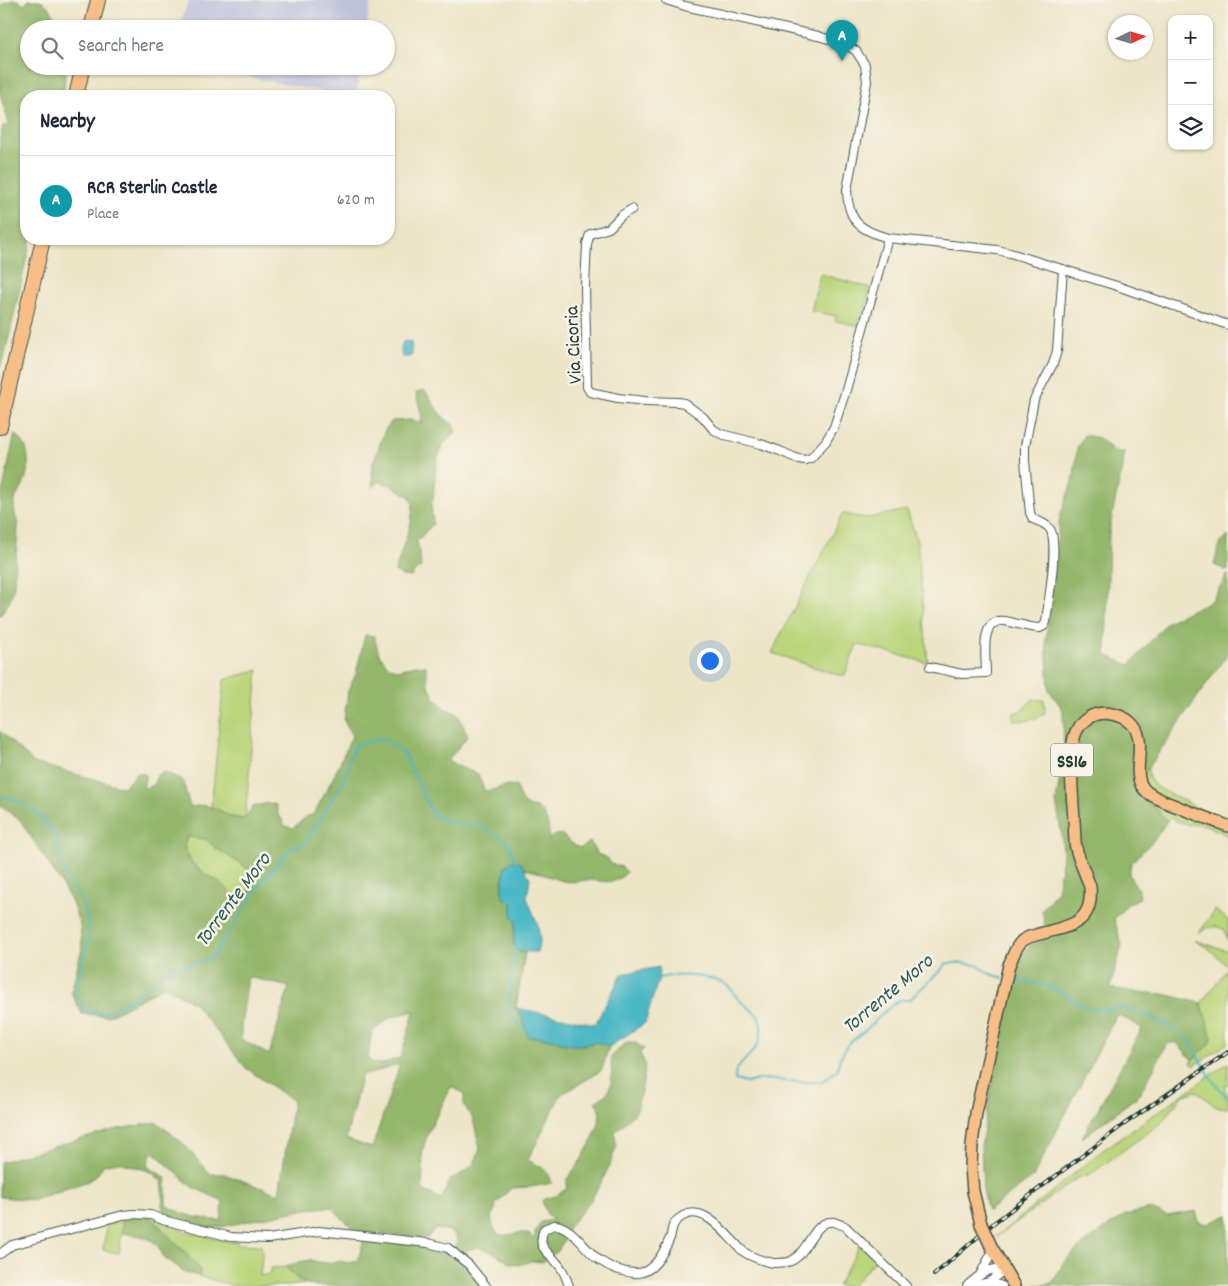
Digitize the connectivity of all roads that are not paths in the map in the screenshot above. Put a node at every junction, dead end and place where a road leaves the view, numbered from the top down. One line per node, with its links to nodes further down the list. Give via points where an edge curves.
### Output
1 (89, 0): 4 (highway)
2 (98, 0): 5 (highway)
3 (666, 0): 11 (street, via 818,36 856,51 865,65 868,82 847,202 854,220 862,228)
4 (84, 20)
5 (93, 20)
6 (72, 75): 8 (highway)
7 (81, 75): 9 (highway)
8 (68, 90)
9 (77, 90)
10 (632, 209): 11 (street, Via Cicoria, via 622,214 609,228 590,234 587,244 585,304 587,387 590,392 618,398 684,403 721,434 761,444 798,460 816,454 834,427)
11 (888, 238): 14 (street, via 1010,252)
12 (33, 245): 16 (highway)
13 (42, 245): 17 (highway)
14 (1063, 269): 15 (street); 18 (street, via 1057,351 1034,400 1025,446 1030,512 1033,519 1048,526 1052,538 1053,560 1046,622 1040,628 1004,621 991,626 986,637 986,672 962,674)
15 (1228, 325)
16 (0, 387)
17 (0, 426)
18 (930, 668)
19 (1228, 826): 20 (main road, SS16, bridge, via 1164,802 1143,788 1139,776 1139,735 1124,718 1113,714 1090,717 1077,730 1072,762 1076,847 1090,887 1089,905 1087,912 1075,924 1028,937 1021,942 1010,965 989,1051 972,1145 973,1190 981,1224)
20 (992, 1249): 22 (main road, SS16); 23 (street)
21 (0, 1254): 25 (street, via 12,1245 123,1215 150,1215 231,1237 268,1239 319,1231 428,1243 448,1248 469,1265)
22 (1004, 1269): 23 (street, via 996,1268); 24 (street); 31 (main road, SS16)
23 (980, 1274): 28 (street)
24 (990, 1282): 29 (street); 30 (street)
25 (486, 1286)
26 (570, 1286): 27 (street, via 560,1265 541,1244 544,1229 561,1226 598,1259 637,1274 658,1261 674,1223 684,1215 698,1214 713,1221 745,1252 773,1263 791,1262 822,1225 832,1222 845,1226)
27 (906, 1286)
28 (967, 1286)
29 (973, 1286)
30 (1002, 1286)
31 (1014, 1286)

